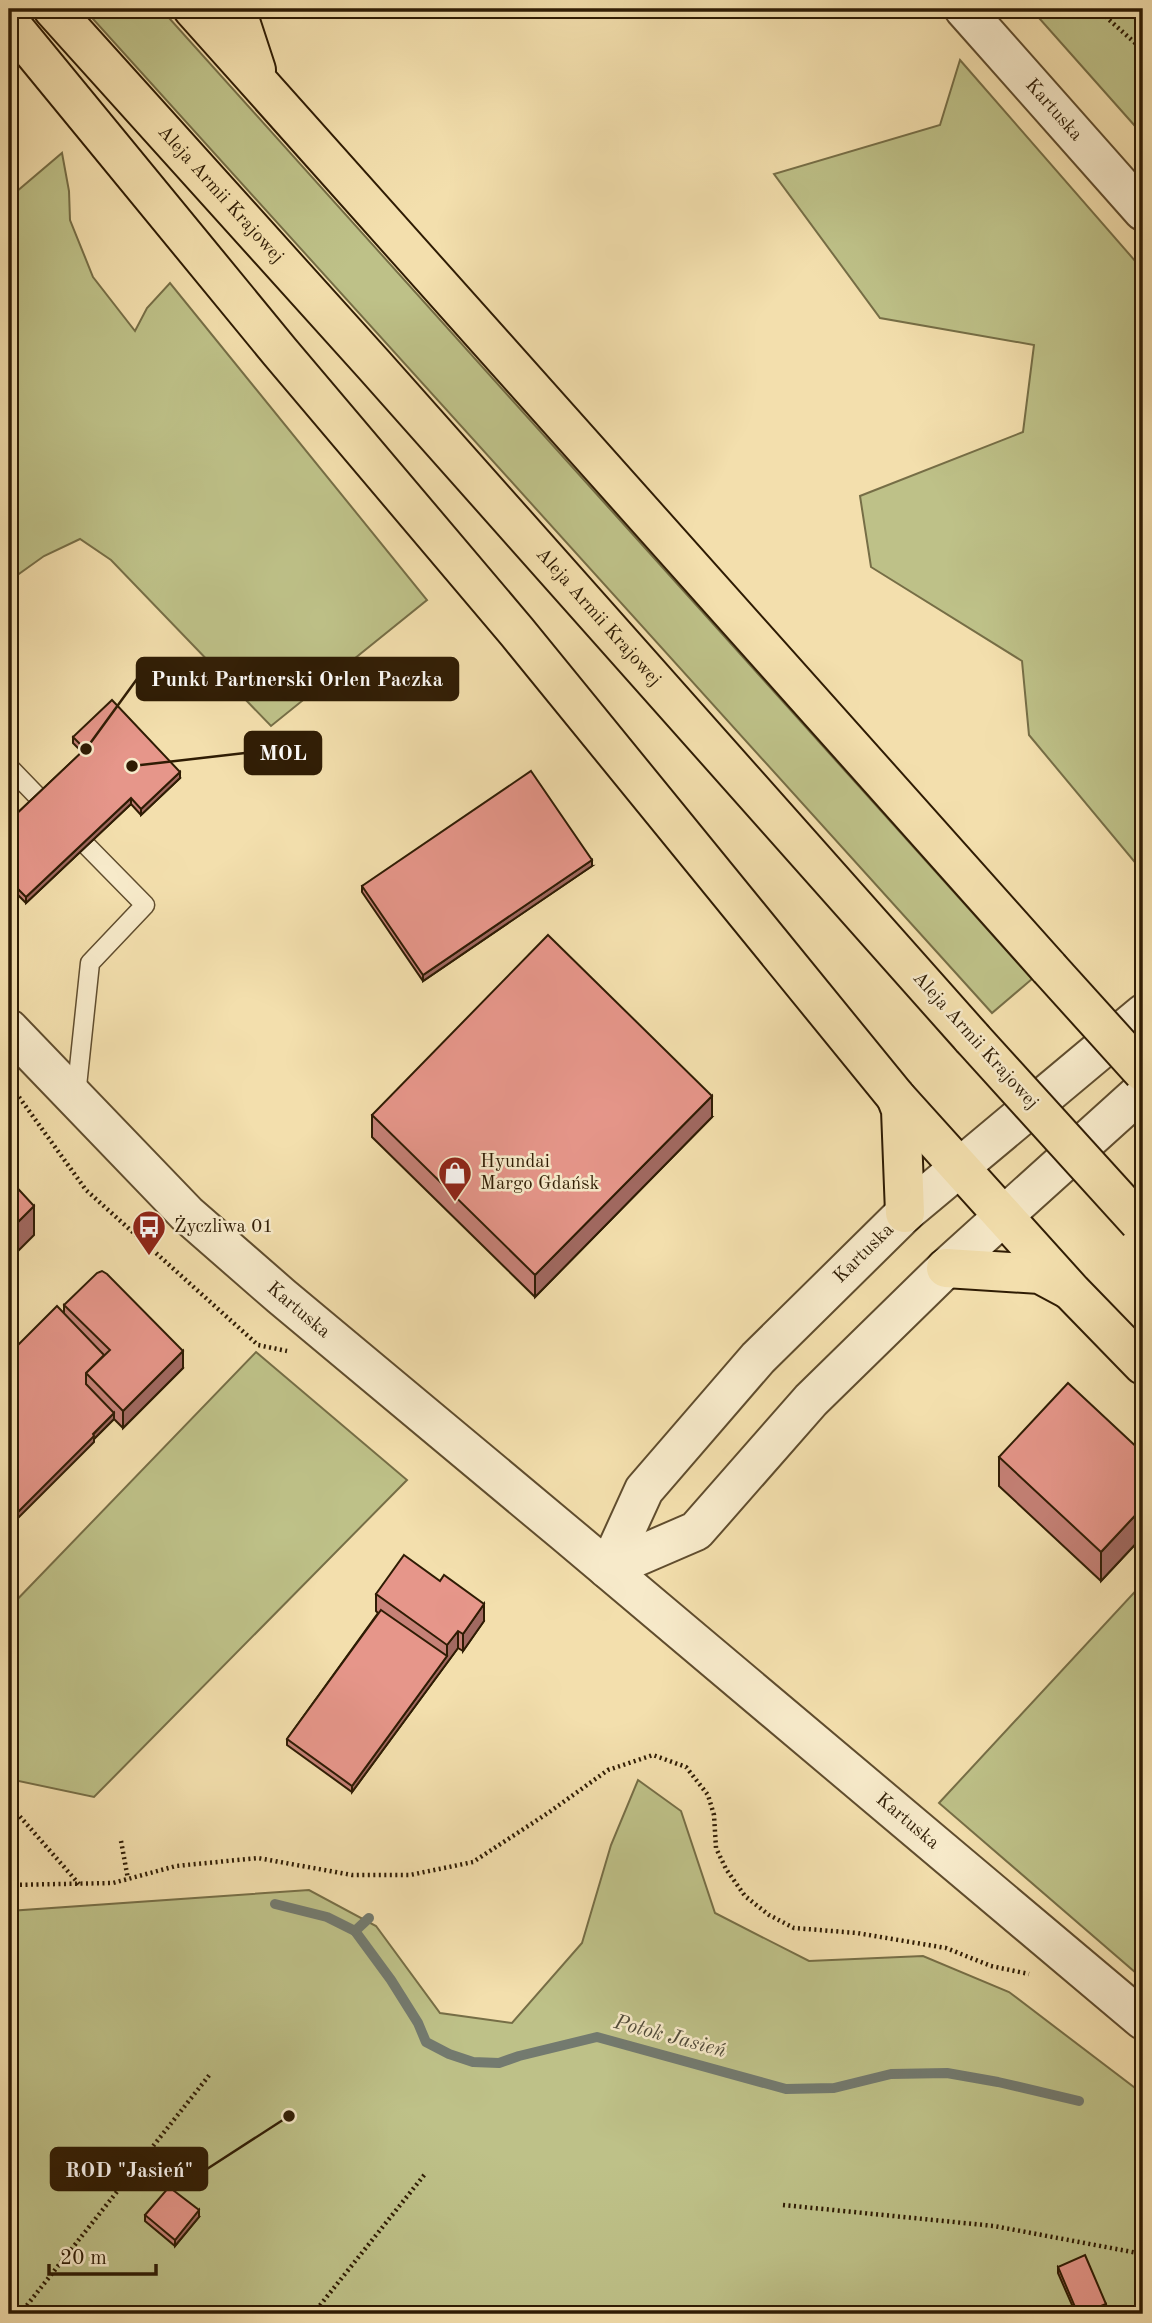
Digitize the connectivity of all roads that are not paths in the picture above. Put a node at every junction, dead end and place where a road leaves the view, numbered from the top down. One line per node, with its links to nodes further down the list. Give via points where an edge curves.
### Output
1 (53, 9): 20 (main road, Aleja Armii Krajowej, bridge)
2 (193, 9): 6 (main road)
3 (236, 9): 6 (main road)
4 (964, 9): 7 (street, Kartuska)
5 (9, 22): 15 (main road, via 517,632)
6 (260, 82): 13 (main road, bridge)
7 (1143, 211)
8 (9, 767): 9 (lane)
9 (39, 798)
10 (87, 846): 16 (lane, via 145,905 90,963)
11 (1143, 1014): 17 (street, Kartuska)
12 (9, 1029): 16 (street, Kartuska)
13 (1143, 1072)
14 (1143, 1090): 19 (street)
15 (896, 1097): 17 (main road); 18 (main road, via 901,1110)
16 (76, 1099): 24 (street, Kartuska, via 187,1214)
17 (959, 1167): 18 (street, Kartuska); 19 (main road)
18 (905, 1213): 24 (street, Kartuska, via 758,1358 644,1490)
19 (1003, 1216): 21 (street); 22 (main road)
20 (1141, 1225)
21 (946, 1268): 22 (main road, via 1040,1274); 24 (street, via 811,1400 696,1531)
22 (1072, 1292): 23 (main road)
23 (1143, 1365)
24 (608, 1569): 25 (street, Kartuska)
25 (1143, 2020)

